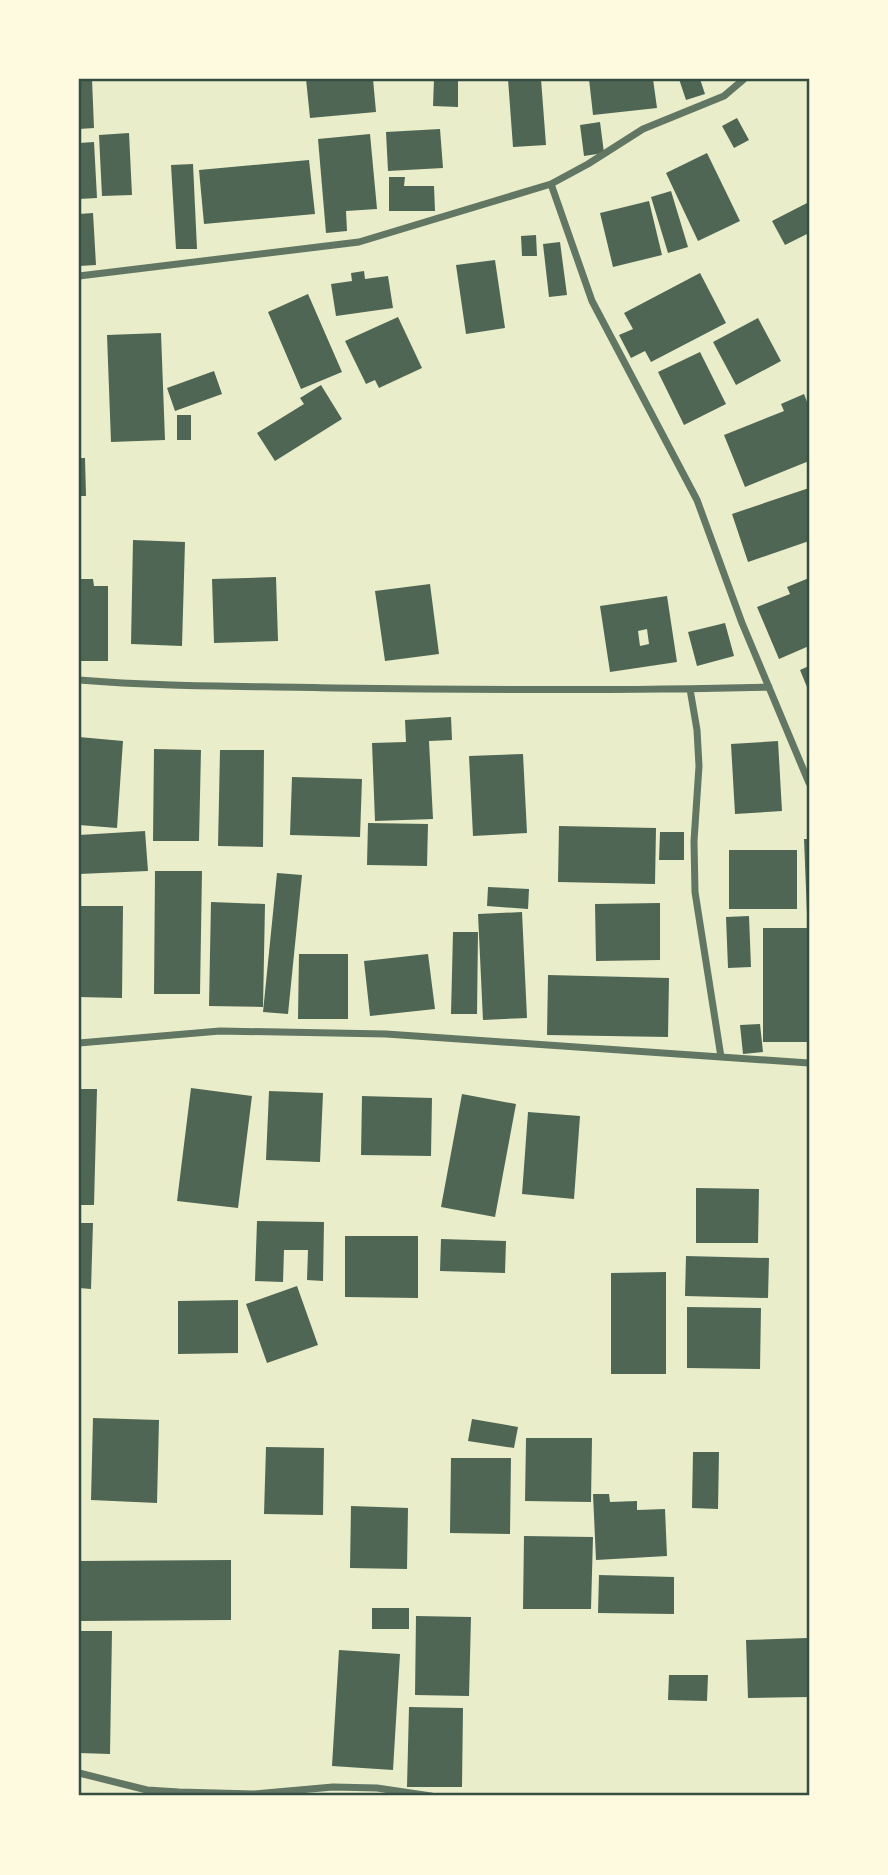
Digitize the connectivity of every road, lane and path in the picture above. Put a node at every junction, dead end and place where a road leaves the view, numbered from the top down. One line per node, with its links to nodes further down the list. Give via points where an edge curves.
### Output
1 (744, 79): 2 (street, via 724,96 643,129)
2 (551, 184): 3 (street, via 359,242); 5 (street, via 592,301 697,500)
3 (79, 276)
4 (79, 680): 6 (street, via 347,688)
5 (769, 687): 6 (street); 7 (street)
6 (690, 689): 9 (street, via 699,766 695,892)
7 (809, 783)
8 (79, 1043): 9 (street, via 220,1031 386,1034)
9 (721, 1057): 10 (street)
10 (809, 1063)
11 (79, 1773): 12 (street, via 148,1790 254,1794 333,1787)
12 (431, 1796)

